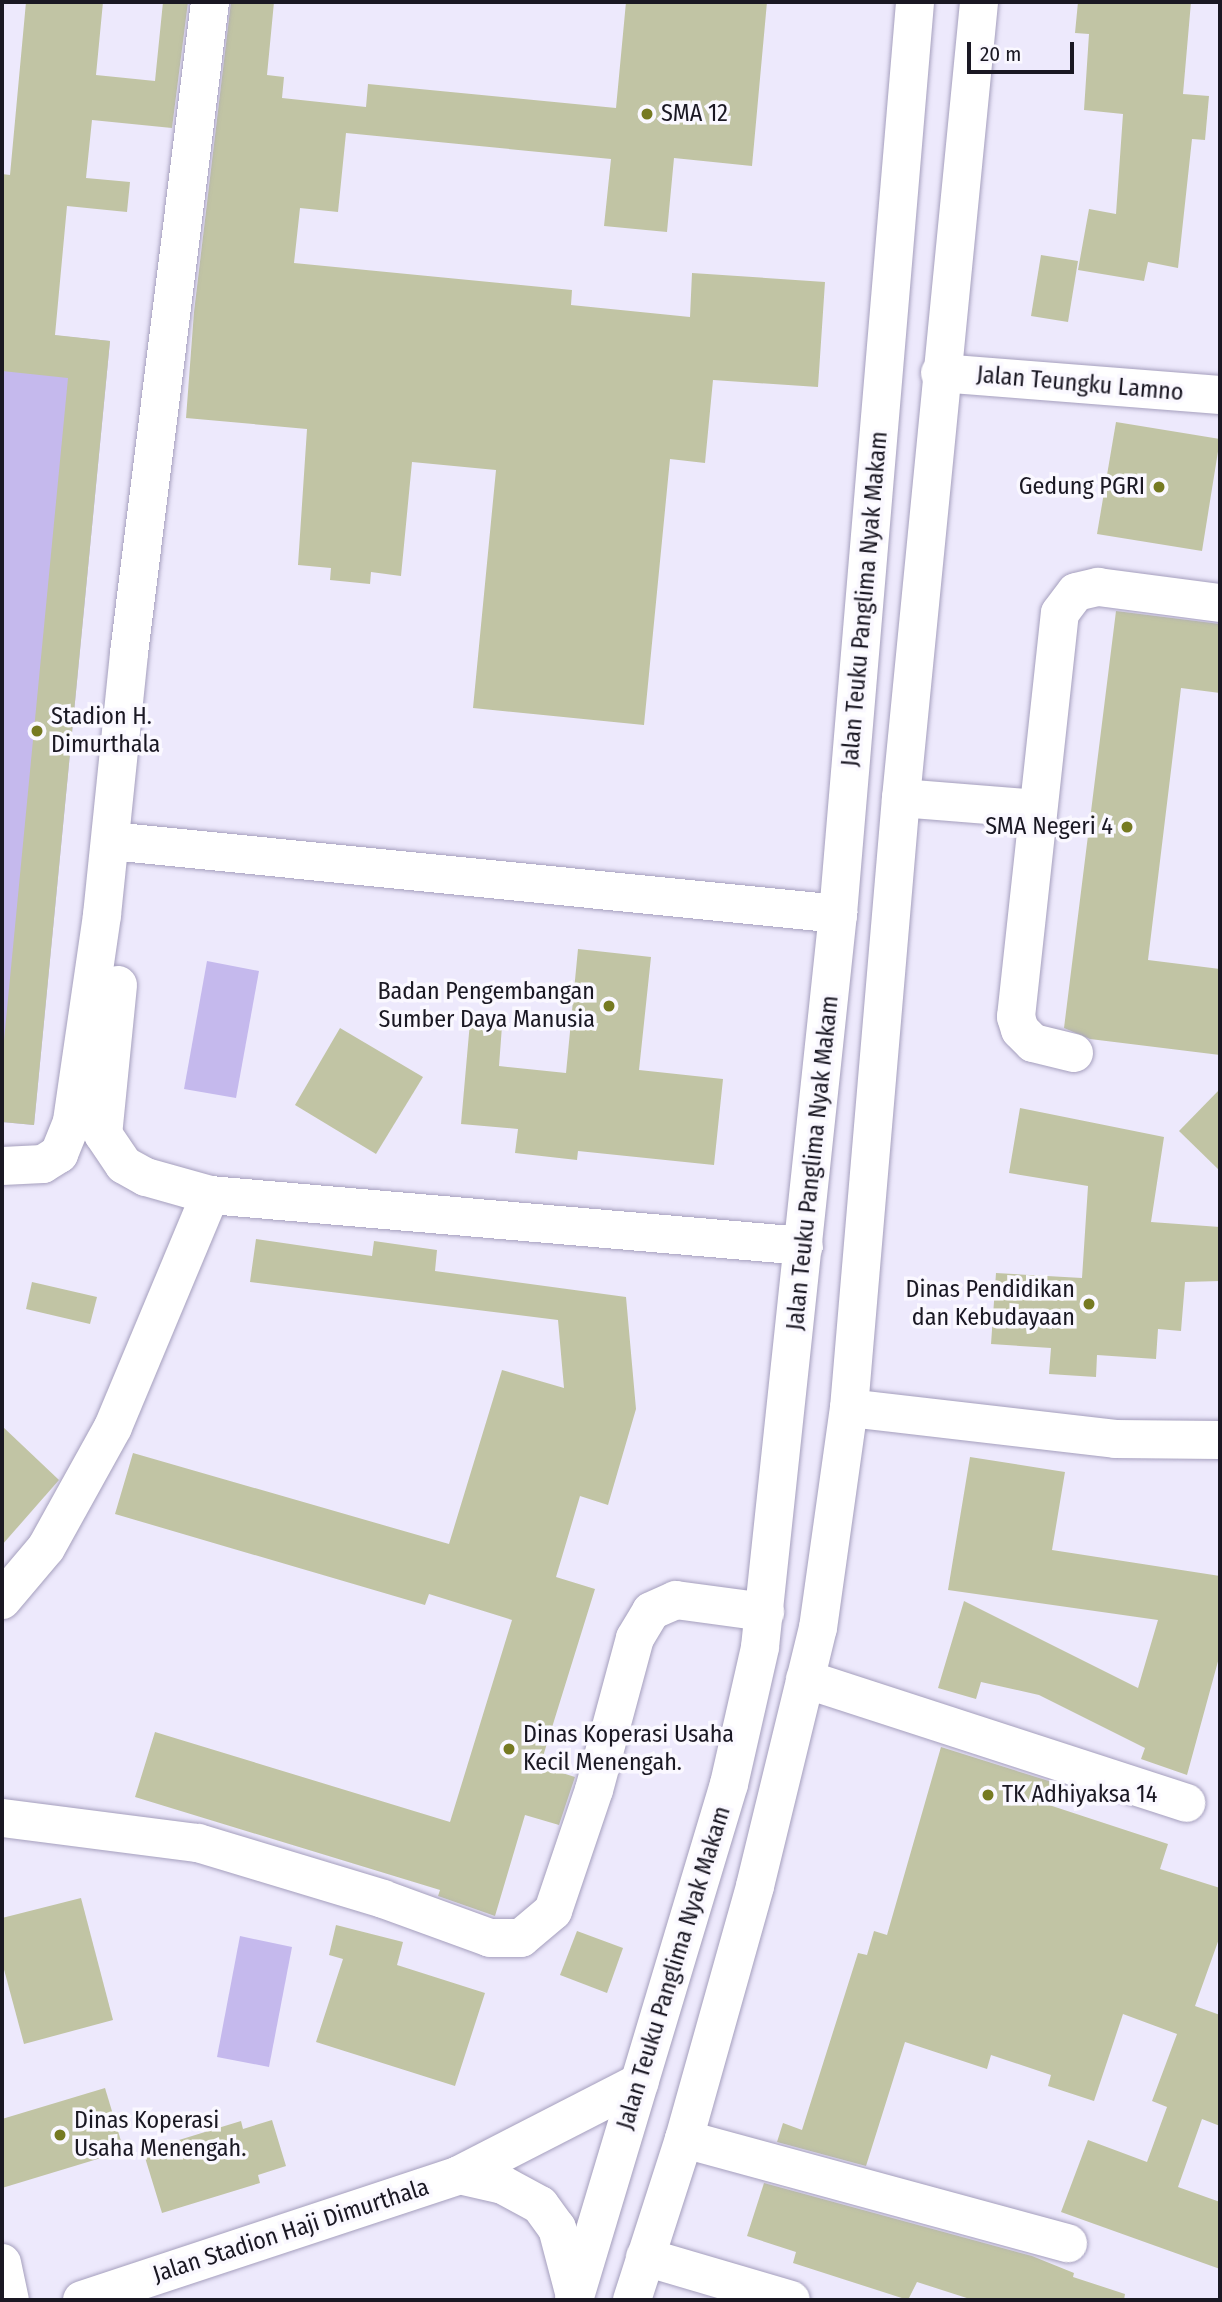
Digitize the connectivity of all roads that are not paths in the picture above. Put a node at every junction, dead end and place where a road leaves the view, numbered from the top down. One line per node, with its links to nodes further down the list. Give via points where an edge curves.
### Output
1 (210, 2): 9 (main road, via 129,653)
2 (915, 2): 10 (main road, Jalan Teuku Panglima Nyak Makam)
3 (979, 2): 4 (main road, Jalan Teuku Panglima Nyak Makam)
4 (940, 373): 5 (main road, Jalan Teungku Lamno); 7 (main road, Jalan Teuku Panglima Nyak Makam)
5 (1220, 395)
6 (1220, 603): 8 (main road, via 1098,587 1076,592 1065,603 1056,626)
7 (901, 798): 8 (main road); 15 (main road, Jalan Teuku Panglima Nyak Makam)
8 (1038, 809): 11 (main road, via 1016,1017 1020,1030 1033,1043)
9 (124, 843): 10 (main road); 12 (main road, via 66,1142 59,1154 43,1164); 13 (main road, via 103,1134 124,1165 167,1184)
10 (838, 914): 14 (main road, Jalan Teuku Panglima Nyak Makam)
11 (1074, 1054)
12 (2, 1166)
13 (210, 1195): 14 (main road); 17 (main road, via 107,1438 47,1548)
14 (804, 1246): 18 (main road, Jalan Teuku Panglima Nyak Makam)
15 (849, 1408): 16 (main road, via 1115,1439); 19 (main road, Jalan Teuku Panglima Nyak Makam, via 818,1628)
16 (1220, 1440)
17 (2, 1600)
18 (765, 1612): 21 (main road, via 676,1600 651,1611 635,1638 594,1790 553,1911 521,1938 490,1938 383,1899 198,1843); 22 (main road, Jalan Teuku Panglima Nyak Makam, via 729,1784)
19 (805, 1679): 20 (main road); 23 (main road, Jalan Teuku Panglima Nyak Makam, via 755,1886)
20 (1186, 1803)
21 (2, 1818)
22 (640, 2082): 24 (main road, Jalan Stadion Haji Dimurthala); 28 (main road, Jalan Teuku Panglima Nyak Makam)
23 (684, 2139): 25 (main road); 26 (main road, Jalan Teuku Panglima Nyak Makam)
24 (459, 2175): 28 (main road, Jalan Stadion Haji Dimurthala, via 503,2185 540,2204 557,2228); 30 (main road, Jalan Stadion Haji Dimurthala)
25 (1068, 2243)
26 (645, 2257): 31 (main road, Jalan Teuku Panglima Nyak Makam); 32 (main road)
27 (2, 2263): 29 (main road)
28 (574, 2298)
29 (10, 2300)
30 (82, 2300)
31 (632, 2300)
32 (791, 2300)

